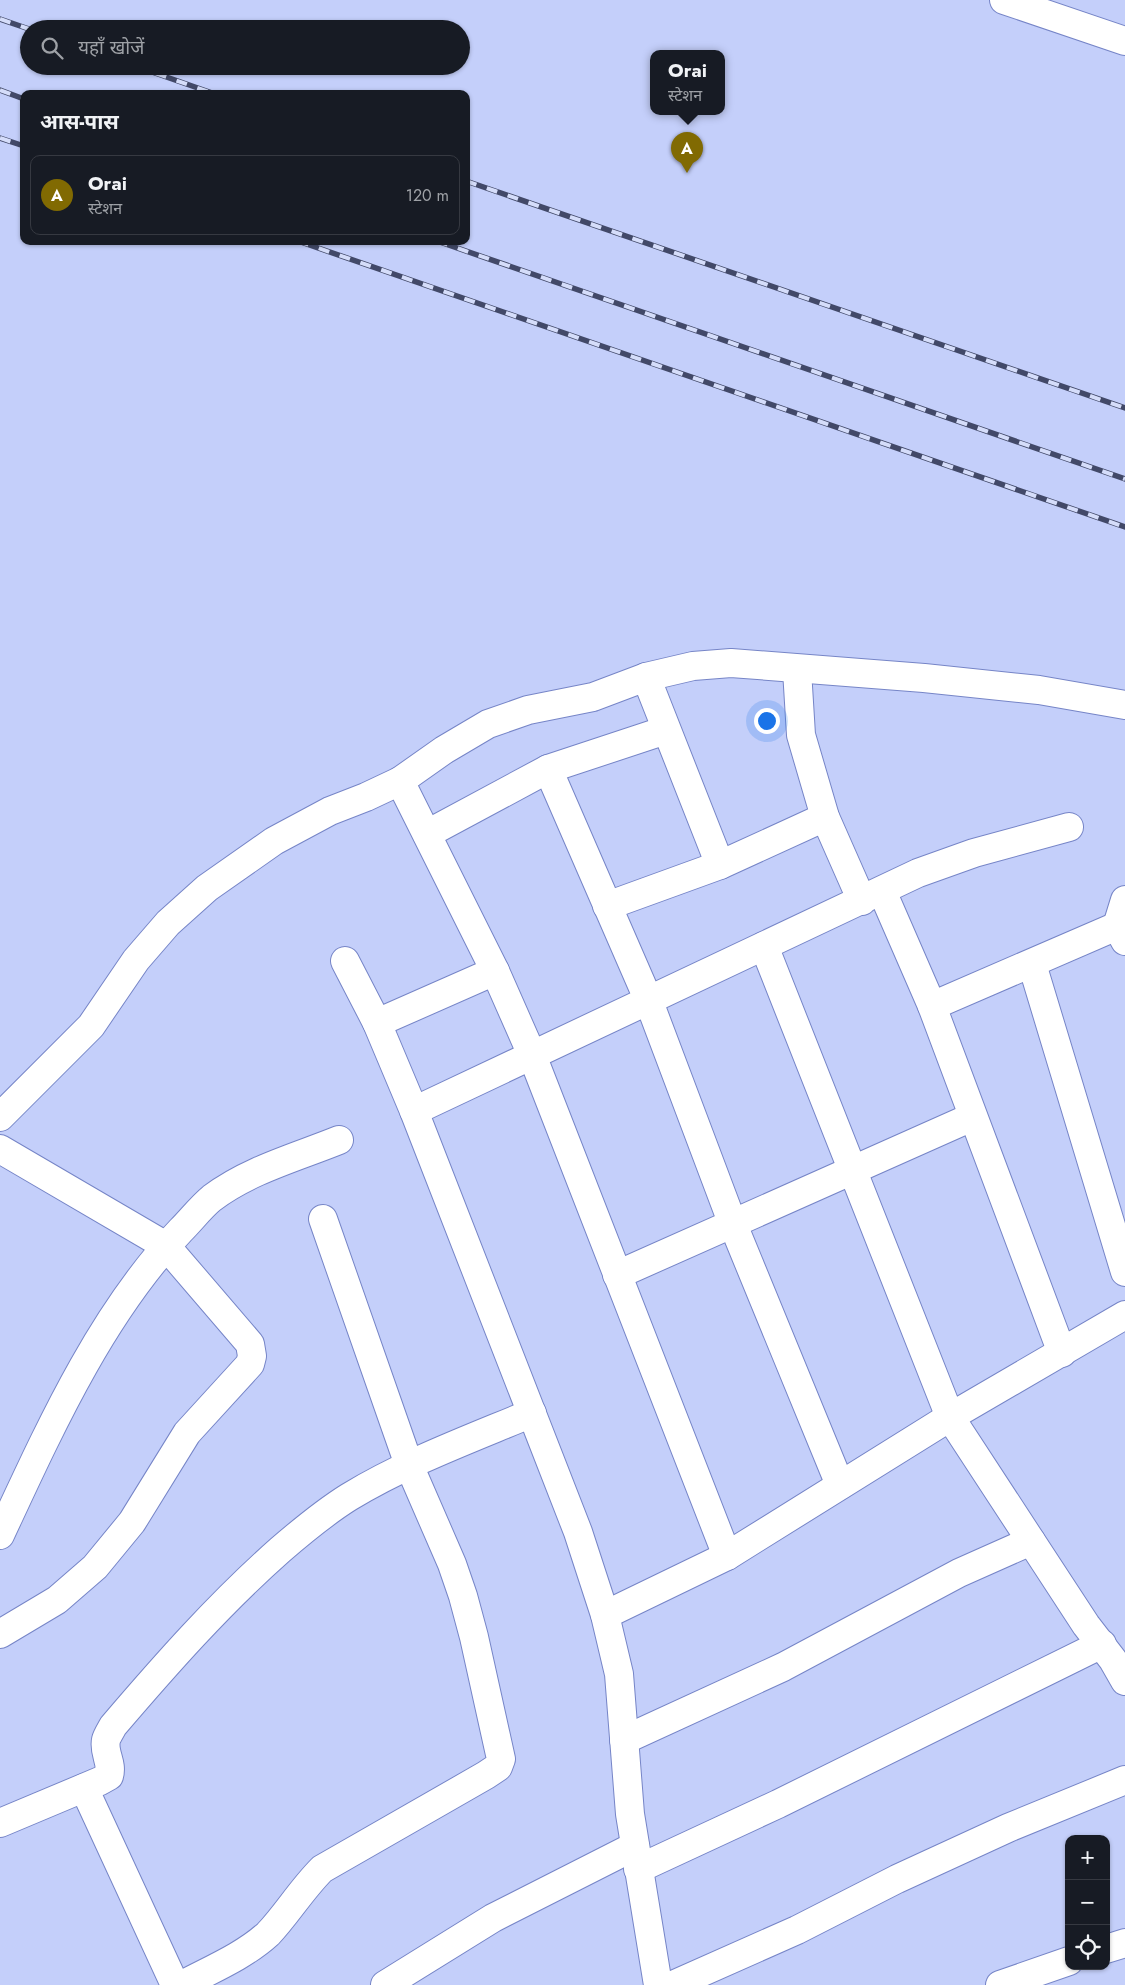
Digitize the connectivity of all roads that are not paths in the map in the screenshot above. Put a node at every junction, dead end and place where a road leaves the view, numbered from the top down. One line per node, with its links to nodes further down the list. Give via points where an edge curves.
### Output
1 (1004, 0): 2 (street)
2 (1125, 41)
3 (797, 670): 4 (street, via 731,663 693,666); 5 (street, via 1039,690); 9 (street, via 801,735)
4 (646, 677): 6 (street); 8 (street, via 593,697 528,710 488,724)
5 (1125, 705)
6 (666, 730): 7 (street); 12 (street)
7 (548, 769): 11 (street); 15 (street)
8 (400, 781): 11 (street); 26 (street, via 330,811 274,841 207,888 168,923 136,960 91,1026)
9 (825, 817): 12 (street); 13 (street)
10 (1069, 827): 13 (street, via 974,853)
11 (427, 834): 20 (street)
12 (720, 865): 15 (street)
13 (872, 896): 17 (street); 22 (street)
14 (1125, 900): 16 (street)
15 (607, 906): 21 (street)
16 (1121, 934): 19 (street)
17 (764, 946): 21 (street); 30 (street)
18 (345, 961): 23 (street)
19 (1032, 964): 22 (street); 34 (street)
20 (495, 971): 23 (street); 24 (street)
21 (648, 999): 24 (street); 32 (street)
22 (932, 1006): 27 (street)
23 (377, 1023): 25 (street)
24 (532, 1055): 25 (street); 35 (street)
25 (414, 1111): 38 (street)
26 (0, 1117)
27 (972, 1117): 30 (street); 37 (street)
28 (339, 1140): 33 (street, via 235,1184 211,1199)
29 (0, 1149): 33 (street)
30 (852, 1169): 32 (street); 39 (street)
31 (323, 1219): 40 (street)
32 (732, 1222): 35 (street); 41 (street)
33 (166, 1246): 42 (street, via 134,1285 99,1343 47,1434); 46 (street, via 250,1344 250,1364 187,1433 132,1522 95,1567 57,1600)
34 (1125, 1272)
35 (617, 1275): 44 (street)
36 (1125, 1315): 37 (street)
37 (1062, 1352): 39 (street)
38 (532, 1413): 40 (street); 45 (street, via 578,1532)
39 (950, 1417): 41 (street); 43 (street)
40 (409, 1465): 51 (street, via 349,1497 306,1528 249,1577 186,1640 113,1726 106,1740 111,1767 109,1776); 58 (street, via 452,1564 465,1604 499,1746 501,1759 498,1766 322,1869 269,1933 253,1946)
41 (840, 1484): 44 (street)
42 (0, 1535)
43 (1031, 1541): 47 (street); 49 (street, via 959,1573 783,1667)
44 (727, 1556): 45 (street)
45 (605, 1615): 49 (street, via 619,1674)
46 (0, 1634)
47 (1102, 1644): 48 (street); 53 (street, via 778,1804)
48 (1125, 1681)
49 (624, 1740): 53 (street)
50 (1125, 1780): 61 (street, via 1008,1828 797,1930)
51 (84, 1788): 52 (street); 57 (street)
52 (0, 1823)
53 (636, 1858): 59 (street, via 493,1918); 60 (street)
54 (1125, 1943): 55 (street)
55 (1110, 1948)
56 (1065, 1962): 62 (street)
57 (175, 1985)
58 (182, 1985)
59 (385, 1985)
60 (658, 1985)
61 (673, 1985)
62 (1000, 1985)

